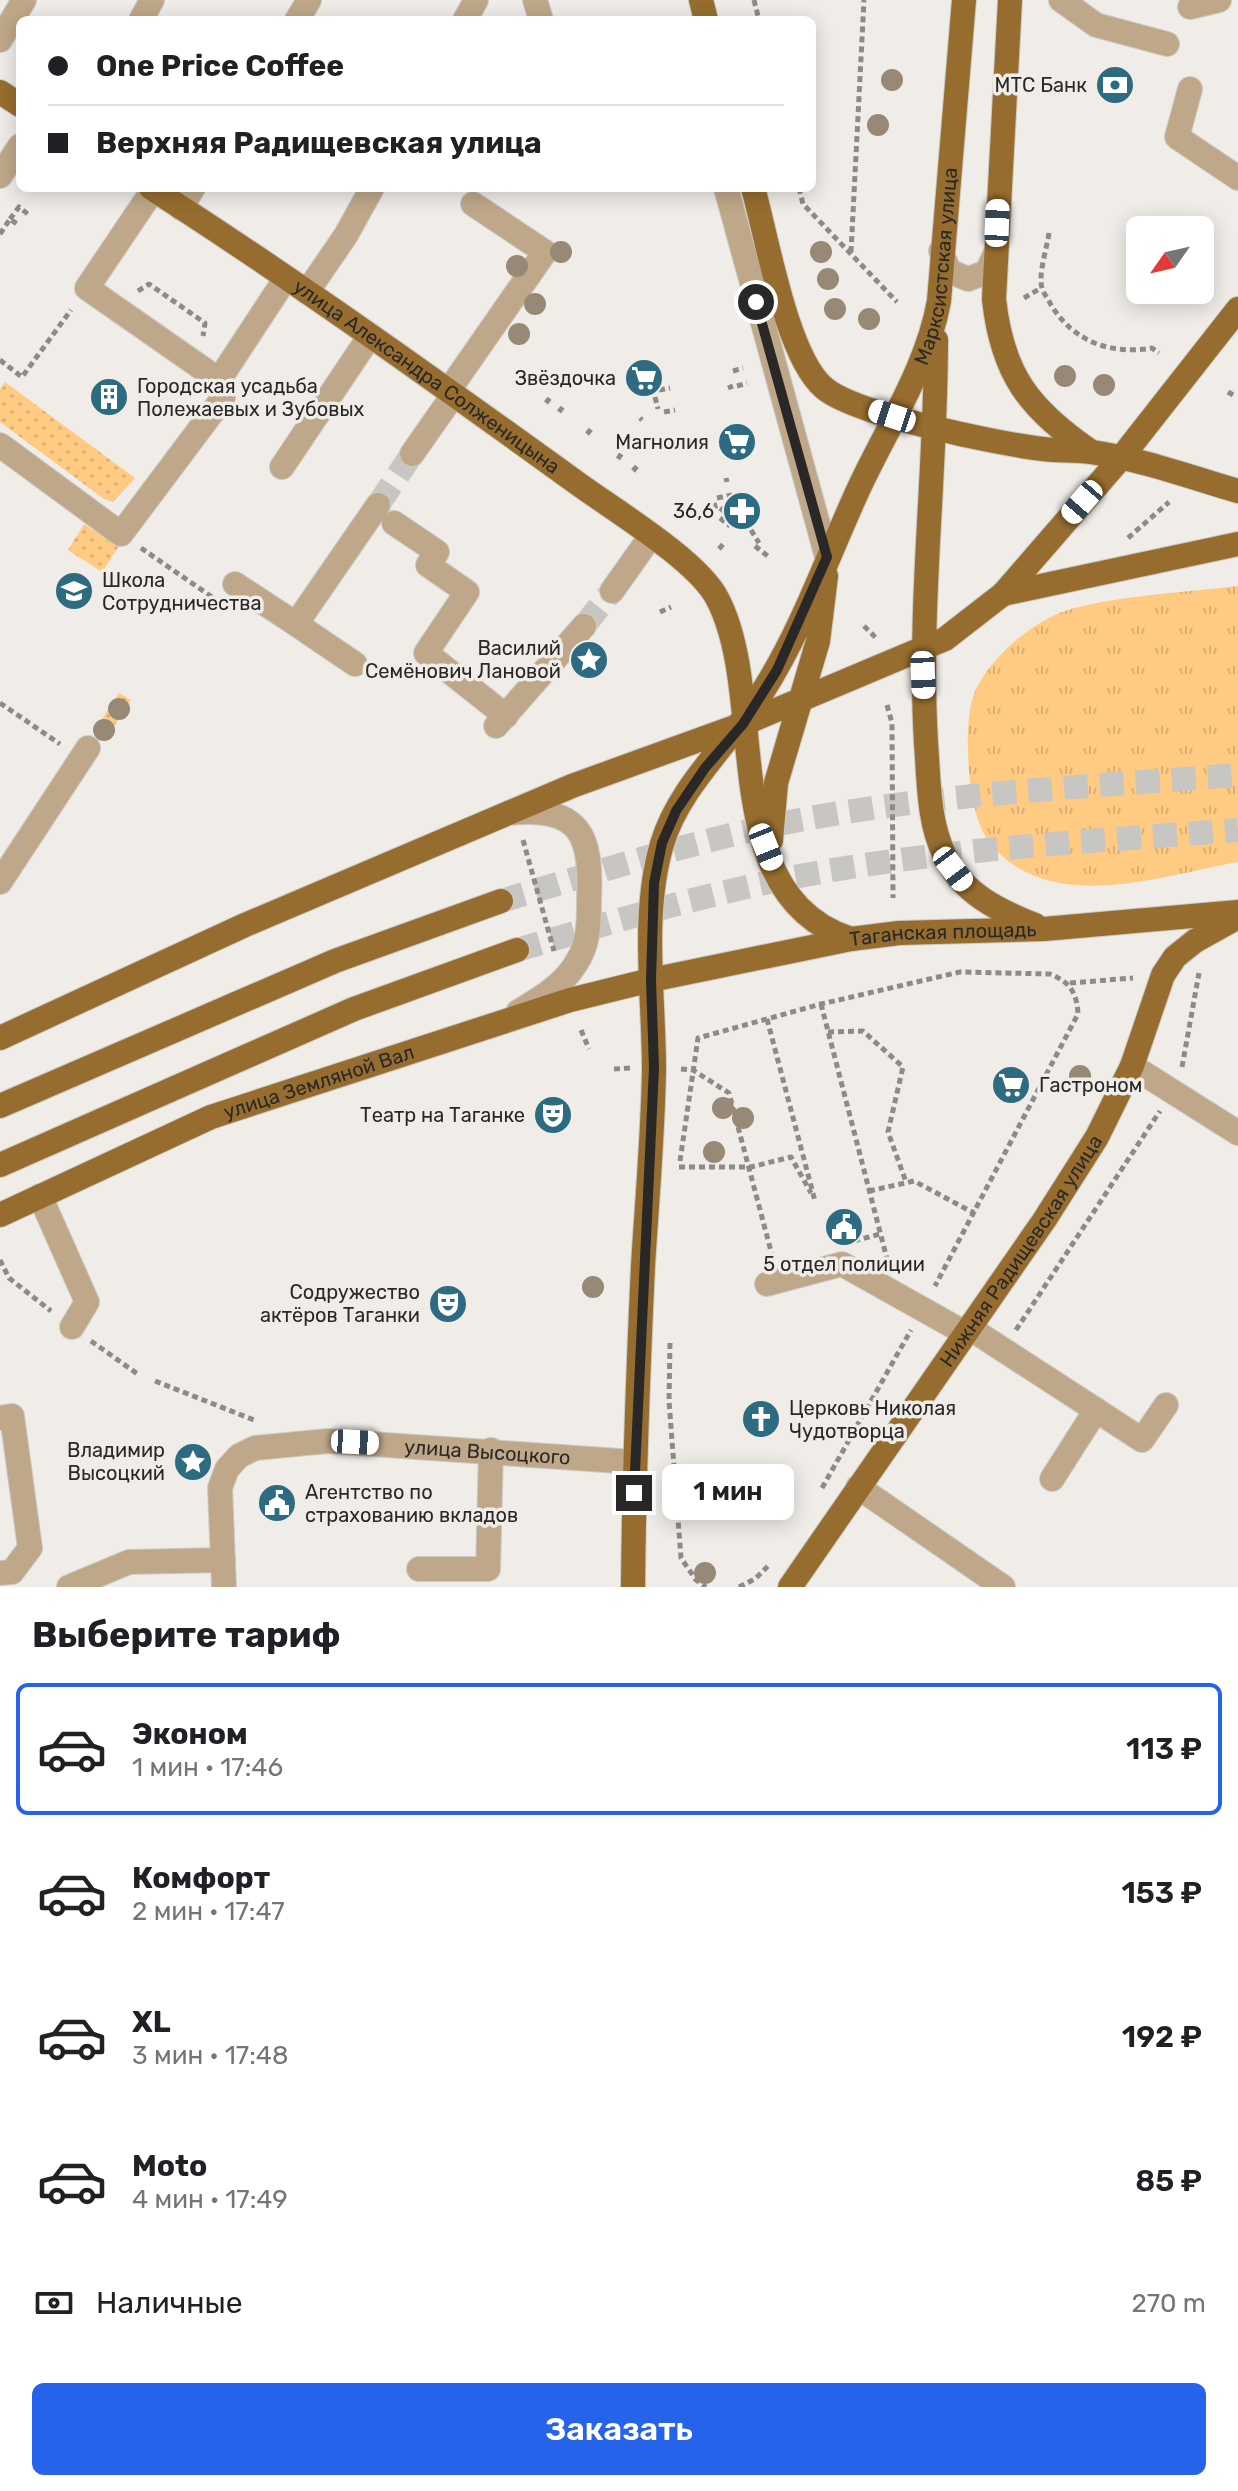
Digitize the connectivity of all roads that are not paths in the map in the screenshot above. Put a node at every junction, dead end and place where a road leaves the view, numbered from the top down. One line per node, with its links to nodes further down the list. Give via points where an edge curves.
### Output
1 (24, 0): 7 (street)
2 (964, 0): 20 (main road, Марксистская улица)
3 (1010, 0): 21 (main road)
4 (1061, 0): 8 (street, via 1096,25)
5 (1219, 0): 6 (street)
6 (1190, 7)
7 (0, 40)
8 (1167, 44)
9 (1190, 89): 12 (street, via 1177,137)
10 (16, 152): 11 (street)
11 (0, 176)
12 (1238, 178)
13 (150, 192): 27 (street, via 87,288)
14 (164, 192): 18 (main road, улица Александра Солженицына)
15 (370, 192): 23 (street)
16 (727, 192): 39 (street)
17 (754, 192): 29 (main road, via 806,365 823,387)
18 (187, 198): 22 (main road, улица Александра Солженицына)
19 (473, 204): 28 (street, via 545,252)
20 (941, 251): 21 (street, via 949,271 968,279 987,272); 25 (main road, Марксистская улица)
21 (996, 252): 32 (main road, via 994,299 1006,359 1022,390 1054,426)
22 (286, 278): 23 (main road, улица Александра Солженицына); 27 (street)
23 (307, 292): 26 (main road, улица Александра Солженицына)
24 (1238, 309): 34 (main road)
25 (936, 321): 29 (main road, Марксистская улица, via 928,349); 30 (main road)
26 (370, 336): 28 (main road, улица Александра Солженицына); 35 (street)
27 (219, 380): 31 (street, via 223,398 121,534)
28 (451, 392): 33 (street); 37 (main road, улица Александра Солженицына)
29 (892, 416): 30 (main road); 39 (main road, Марксистская улица)
30 (936, 427): 32 (main road, via 1040,449); 45 (main road)
31 (0, 445)
32 (1092, 452): 34 (main road)
33 (412, 454)
34 (1121, 458): 36 (main road); 42 (main road)
35 (282, 467)
36 (1238, 491)
37 (651, 536): 40 (street); 48 (main road, улица Александра Солженицына, via 716,595 740,668)
38 (1238, 544): 42 (main road)
39 (827, 557): 47 (main road, via 818,641); 48 (main road, Марксистская улица, via 777,670)
40 (612, 591)
41 (226, 592): 43 (street)
42 (1003, 594): 45 (main road)
43 (296, 624): 44 (street, via 321,575 386,514 437,552 428,565 467,592 426,653 501,721); 46 (street)
44 (584, 626)
45 (922, 651): 47 (main road); 55 (main road, via 934,832 946,860 983,900)
46 (355, 664)
47 (802, 699): 48 (main road); 51 (main road, via 776,783 770,829)
48 (743, 724): 50 (main road); 51 (main road, улица Александра Солженицына, via 758,829); 58 (main road, Марксистская улица, via 683,800 662,843 654,883)
49 (78, 749): 52 (street)
50 (509, 813): 59 (street, via 548,813 568,819 580,831 591,864 588,935 583,953 563,980); 60 (main road, via 245,925)
51 (773, 866): 56 (main road, улица Александра Солженицына, via 809,914)
52 (0, 882)
53 (501, 901): 62 (main road, via 335,961)
54 (1238, 914): 55 (main road, Таганская площадь); 61 (main road, Нижняя Радищевская улица, via 1175,957 1163,975)
55 (1044, 929): 56 (main road, Таганская площадь)
56 (851, 939): 58 (main road, Таганская площадь)
57 (517, 950): 64 (main road, via 354,1009)
58 (651, 980): 59 (main road, улица Земляной Вал); 74 (main road, Марксистская улица, via 654,1068)
59 (499, 1023): 65 (main road, улица Земляной Вал, via 211,1117)
60 (0, 1038)
61 (1132, 1066): 63 (street); 69 (main road, Нижняя Радищевская улица, via 1045,1219)
62 (0, 1106)
63 (1238, 1133)
64 (0, 1165)
65 (40, 1196): 66 (main road, улица Земляной Вал); 68 (street, via 87,1302)
66 (0, 1215)
67 (770, 1273): 69 (street, via 842,1264)
68 (72, 1327)
69 (966, 1330): 71 (street); 76 (main road, Нижняя Радищевская улица)
70 (1166, 1405): 71 (street, via 1142,1440)
71 (1096, 1410): 75 (street)
72 (0, 1418): 80 (street, via 12,1416 30,1548 12,1572)
73 (491, 1450): 74 (street, улица Высоцкого); 78 (street, улица Высоцкого, via 328,1441 255,1448 227,1469 220,1488); 79 (street, via 488,1569)
74 (634, 1462): 77 (main road, Марксистская улица)
75 (1052, 1479)
76 (858, 1487): 85 (main road, Нижняя Радищевская улица); 86 (street)
77 (633, 1548): 83 (main road, Марксистская улица); 84 (street)
78 (223, 1560): 81 (street, via 129,1562); 82 (street, улица Высоцкого)
79 (419, 1569)
80 (0, 1573)
81 (69, 1587)
82 (224, 1587)
83 (633, 1587)
84 (643, 1587)
85 (790, 1587)
86 (1003, 1587)

